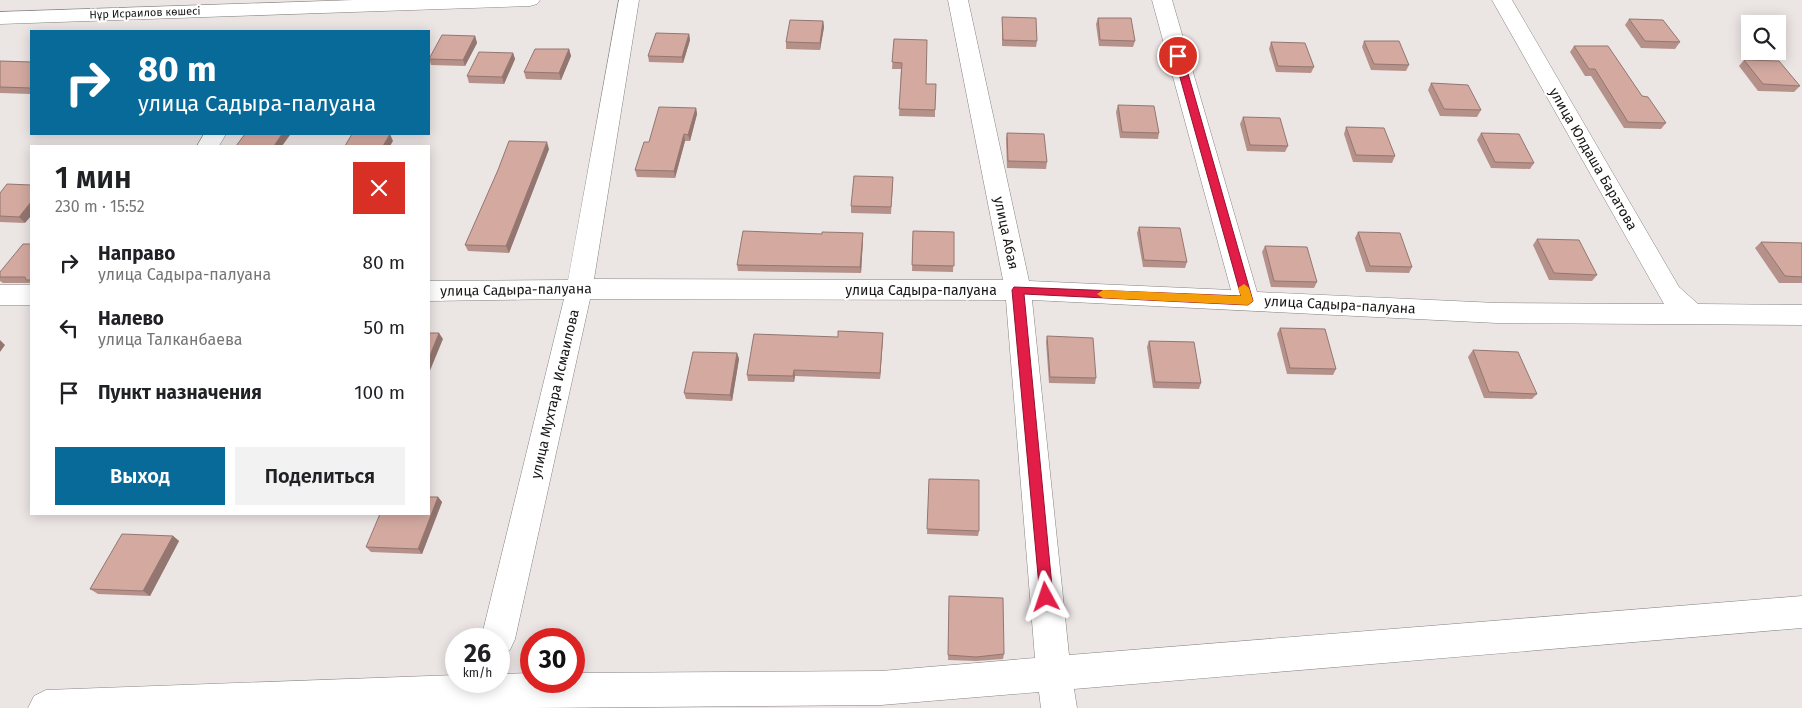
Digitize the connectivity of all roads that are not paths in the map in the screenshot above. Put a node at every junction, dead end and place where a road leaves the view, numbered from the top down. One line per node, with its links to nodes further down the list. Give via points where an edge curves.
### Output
1 (530, 0): 6 (street, Нұр Исраилов көшесі)
2 (629, 0): 9 (street, улица Мухтара Исмаилова)
3 (958, 0): 10 (street, улица Абая)
4 (1162, 0): 14 (street)
5 (1502, 0): 15 (street, улица Юлдаша Баратова, via 1670,294)
6 (291, 4): 7 (street, Нұр Исраилов көшесі); 8 (street)
7 (0, 18)
8 (276, 30)
9 (578, 290): 10 (street, улица Садыра-палуана); 11 (street, улица Садыра-палуана); 18 (street, улица Мухтара Исмаилова)
10 (1018, 290): 14 (street, улица Садыра-палуана); 19 (street, улица Абая)
11 (430, 292)
12 (0, 295): 13 (street)
13 (30, 295)
14 (1248, 301): 15 (street, улица Садыра-палуана, via 1497,313)
15 (1691, 314): 16 (street, улица Садыра-палуана)
16 (1802, 315)
17 (1802, 612): 19 (street)
18 (501, 628)
19 (1054, 674): 21 (street, via 881,688); 23 (street, улица Абая)
20 (486, 693): 22 (street)
21 (510, 693)
22 (46, 708)
23 (1059, 708)

